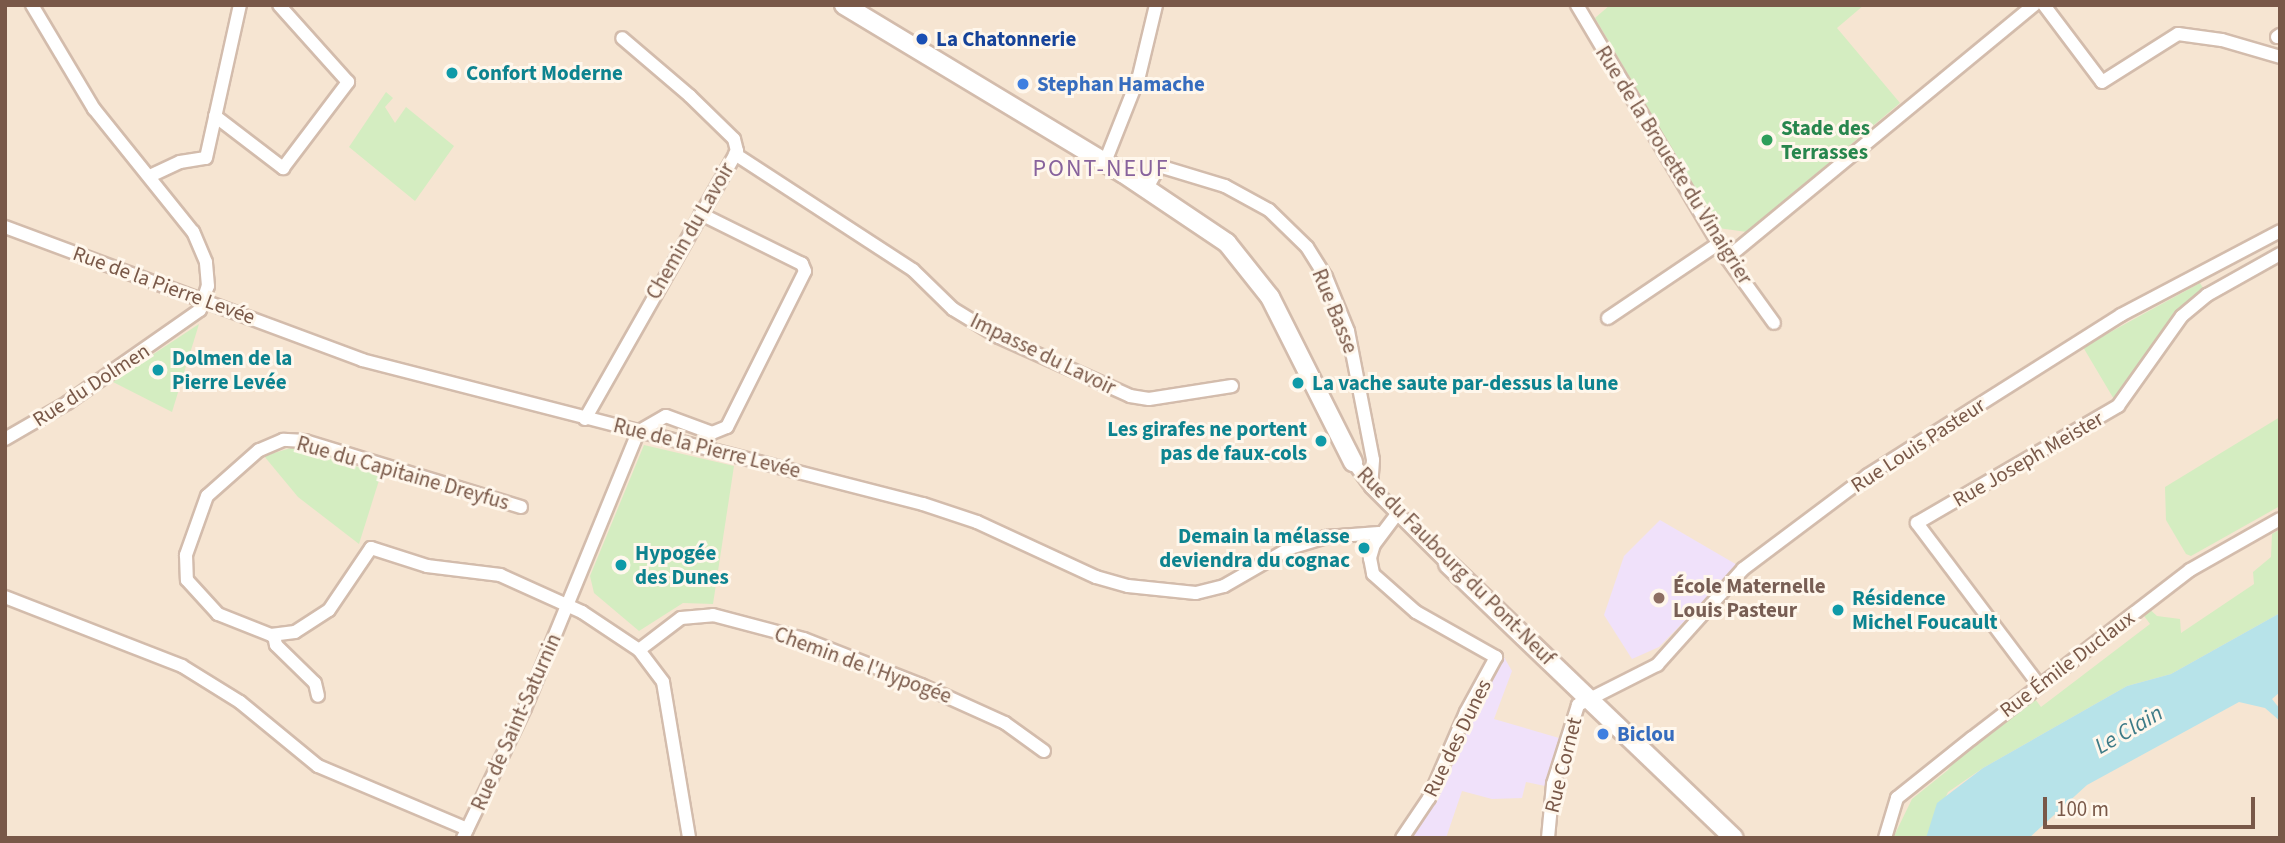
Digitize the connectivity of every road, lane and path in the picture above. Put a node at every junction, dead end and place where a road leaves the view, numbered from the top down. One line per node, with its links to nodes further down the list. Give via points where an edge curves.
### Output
1 (32, 5): 14 (street, via 94,109)
2 (240, 5): 11 (street)
3 (279, 5): 11 (street, via 348,82 283,168)
4 (844, 5): 13 (main road, Rue du Faubourg du Pont-Neuf)
5 (1156, 5): 13 (street, via 1139,76)
6 (1577, 5): 19 (street, Rue de la Brouette du Vinaigrier)
7 (2034, 5): 21 (street)
8 (2044, 5): 10 (street, via 2102,82 2178,34 2222,40)
9 (622, 38): 12 (street, Chemin du Lavoir, via 734,139)
10 (2280, 57)
11 (215, 116): 14 (street, via 206,158 180,162)
12 (735, 154): 16 (street, Chemin du Lavoir); 25 (street, Impasse du Lavoir, via 913,270 953,309 999,337 1130,396 1149,399)
13 (1105, 162): 15 (main road, Rue du Faubourg du Pont-Neuf)
14 (150, 176): 22 (street, via 193,232 206,262)
15 (1147, 188): 29 (main road, Rue du Faubourg du Pont-Neuf, via 1227,243 1253,271); 30 (street, Rue Basse, via 1159,166 1224,186 1259,203 1307,247 1348,331 1373,460)
16 (701, 214): 26 (street, Chemin du Lavoir); 27 (street, via 802,264 805,271 727,427 712,433 666,416)
17 (5, 227): 22 (street, Rue de la Pierre Levée)
18 (2280, 231): 42 (street, Rue Louis Pasteur, via 2121,315 1868,475 1743,569 1657,665)
19 (1719, 243): 21 (street, Rue de la Brouette du Vinaigrier); 23 (street)
20 (2280, 254): 40 (street, Rue Joseph Meister, via 2207,295 2182,316 2119,406 1917,523)
21 (1727, 258): 24 (street, Rue de la Brouette du Vinaigrier)
22 (205, 300): 26 (street, Rue de la Pierre Levée, via 370,362); 28 (street, Rue du Dolmen, via 201,310 140,355)
23 (1608, 318)
24 (1774, 323)
25 (1232, 386)
26 (585, 419): 27 (street, Rue de la Pierre Levée)
27 (638, 432): 34 (street, Rue de la Pierre Levée, via 923,504 977,522 1096,577 1174,594 1224,586 1290,548 1326,537); 37 (street, Rue de Saint-Saturnin)
28 (5, 439)
29 (1353, 462): 30 (street, Rue du Faubourg du Pont-Neuf)
30 (1371, 487): 32 (street, Rue du Faubourg du Pont-Neuf)
31 (520, 507): 38 (street, Rue du Capitaine Dreyfus, via 305,441 283,440 266,446 207,496 185,565 191,588 218,614 243,628)
32 (1397, 514): 34 (street); 35 (street, Rue du Faubourg du Pont-Neuf)
33 (2280, 519): 40 (street, Rue Émile Duclaux, via 2190,570)
34 (1379, 533): 46 (street, Rue des Dunes, via 1370,558 1373,574 1416,612 1496,657 1429,798)
35 (1448, 564): 42 (main road, Rue du Faubourg du Pont-Neuf)
36 (5, 597): 44 (street, via 182,666 240,702 317,766)
37 (568, 606): 38 (street, via 500,576 427,566 371,548 329,610 304,627); 39 (street); 44 (street, Rue de Saint-Saturnin, via 513,736)
38 (274, 635): 41 (street, via 276,645 315,683)
39 (639, 650): 43 (street, Chemin de l'Hypogée, via 681,618 713,615 804,639 921,685 1005,723); 45 (street, via 656,670 668,699)
40 (2039, 685): 49 (street, Rue Émile Duclaux, via 1897,798)
41 (318, 696)
42 (1589, 699): 47 (street, Rue Cornet, via 1578,705 1565,742 1548,814); 48 (main road, Rue du Faubourg du Pont-Neuf)
43 (1044, 751)
44 (465, 833)
45 (689, 838)
46 (1402, 838)
47 (1548, 838)
48 (1734, 838)
49 (1885, 838)

